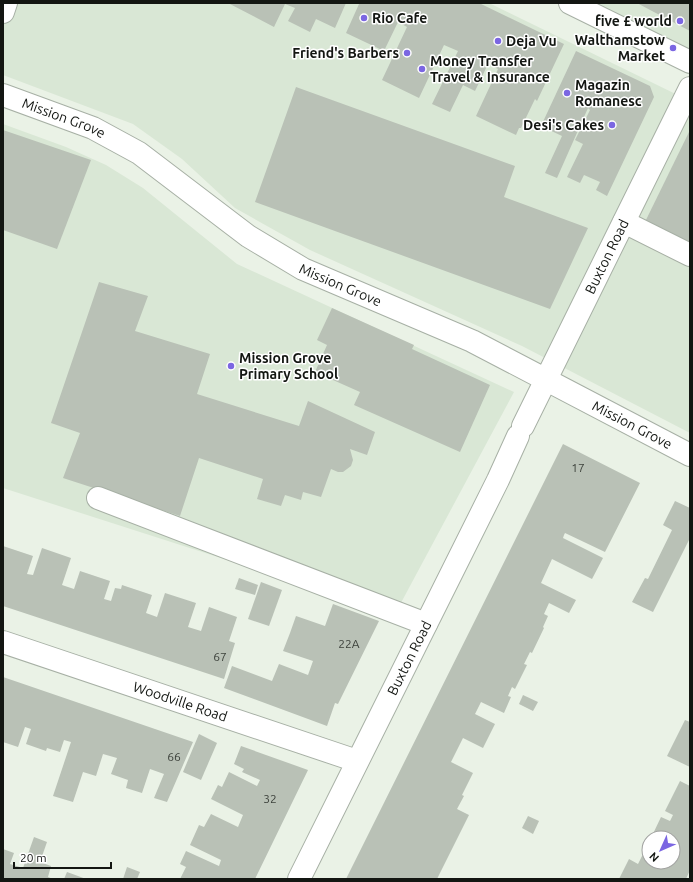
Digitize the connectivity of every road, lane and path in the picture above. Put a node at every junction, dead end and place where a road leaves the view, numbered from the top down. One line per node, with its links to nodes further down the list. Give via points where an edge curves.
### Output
1 (6, 3): 3 (street)
2 (570, 3): 4 (street)
3 (3, 12)
4 (690, 62)
5 (690, 88): 7 (street, Buxton Road)
6 (3, 95): 9 (street, Mission Grove, via 93,128 139,153 248,236 303,269 449,330)
7 (624, 222): 8 (street); 9 (street, Buxton Road)
8 (690, 255)
9 (546, 379): 10 (street, Mission Grove); 12 (street, Buxton Road)
10 (690, 455)
11 (98, 498): 12 (street)
12 (426, 624): 14 (street, Buxton Road)
13 (3, 642): 14 (street, Woodville Road)
14 (357, 761): 15 (street, Buxton Road)
15 (299, 879)

